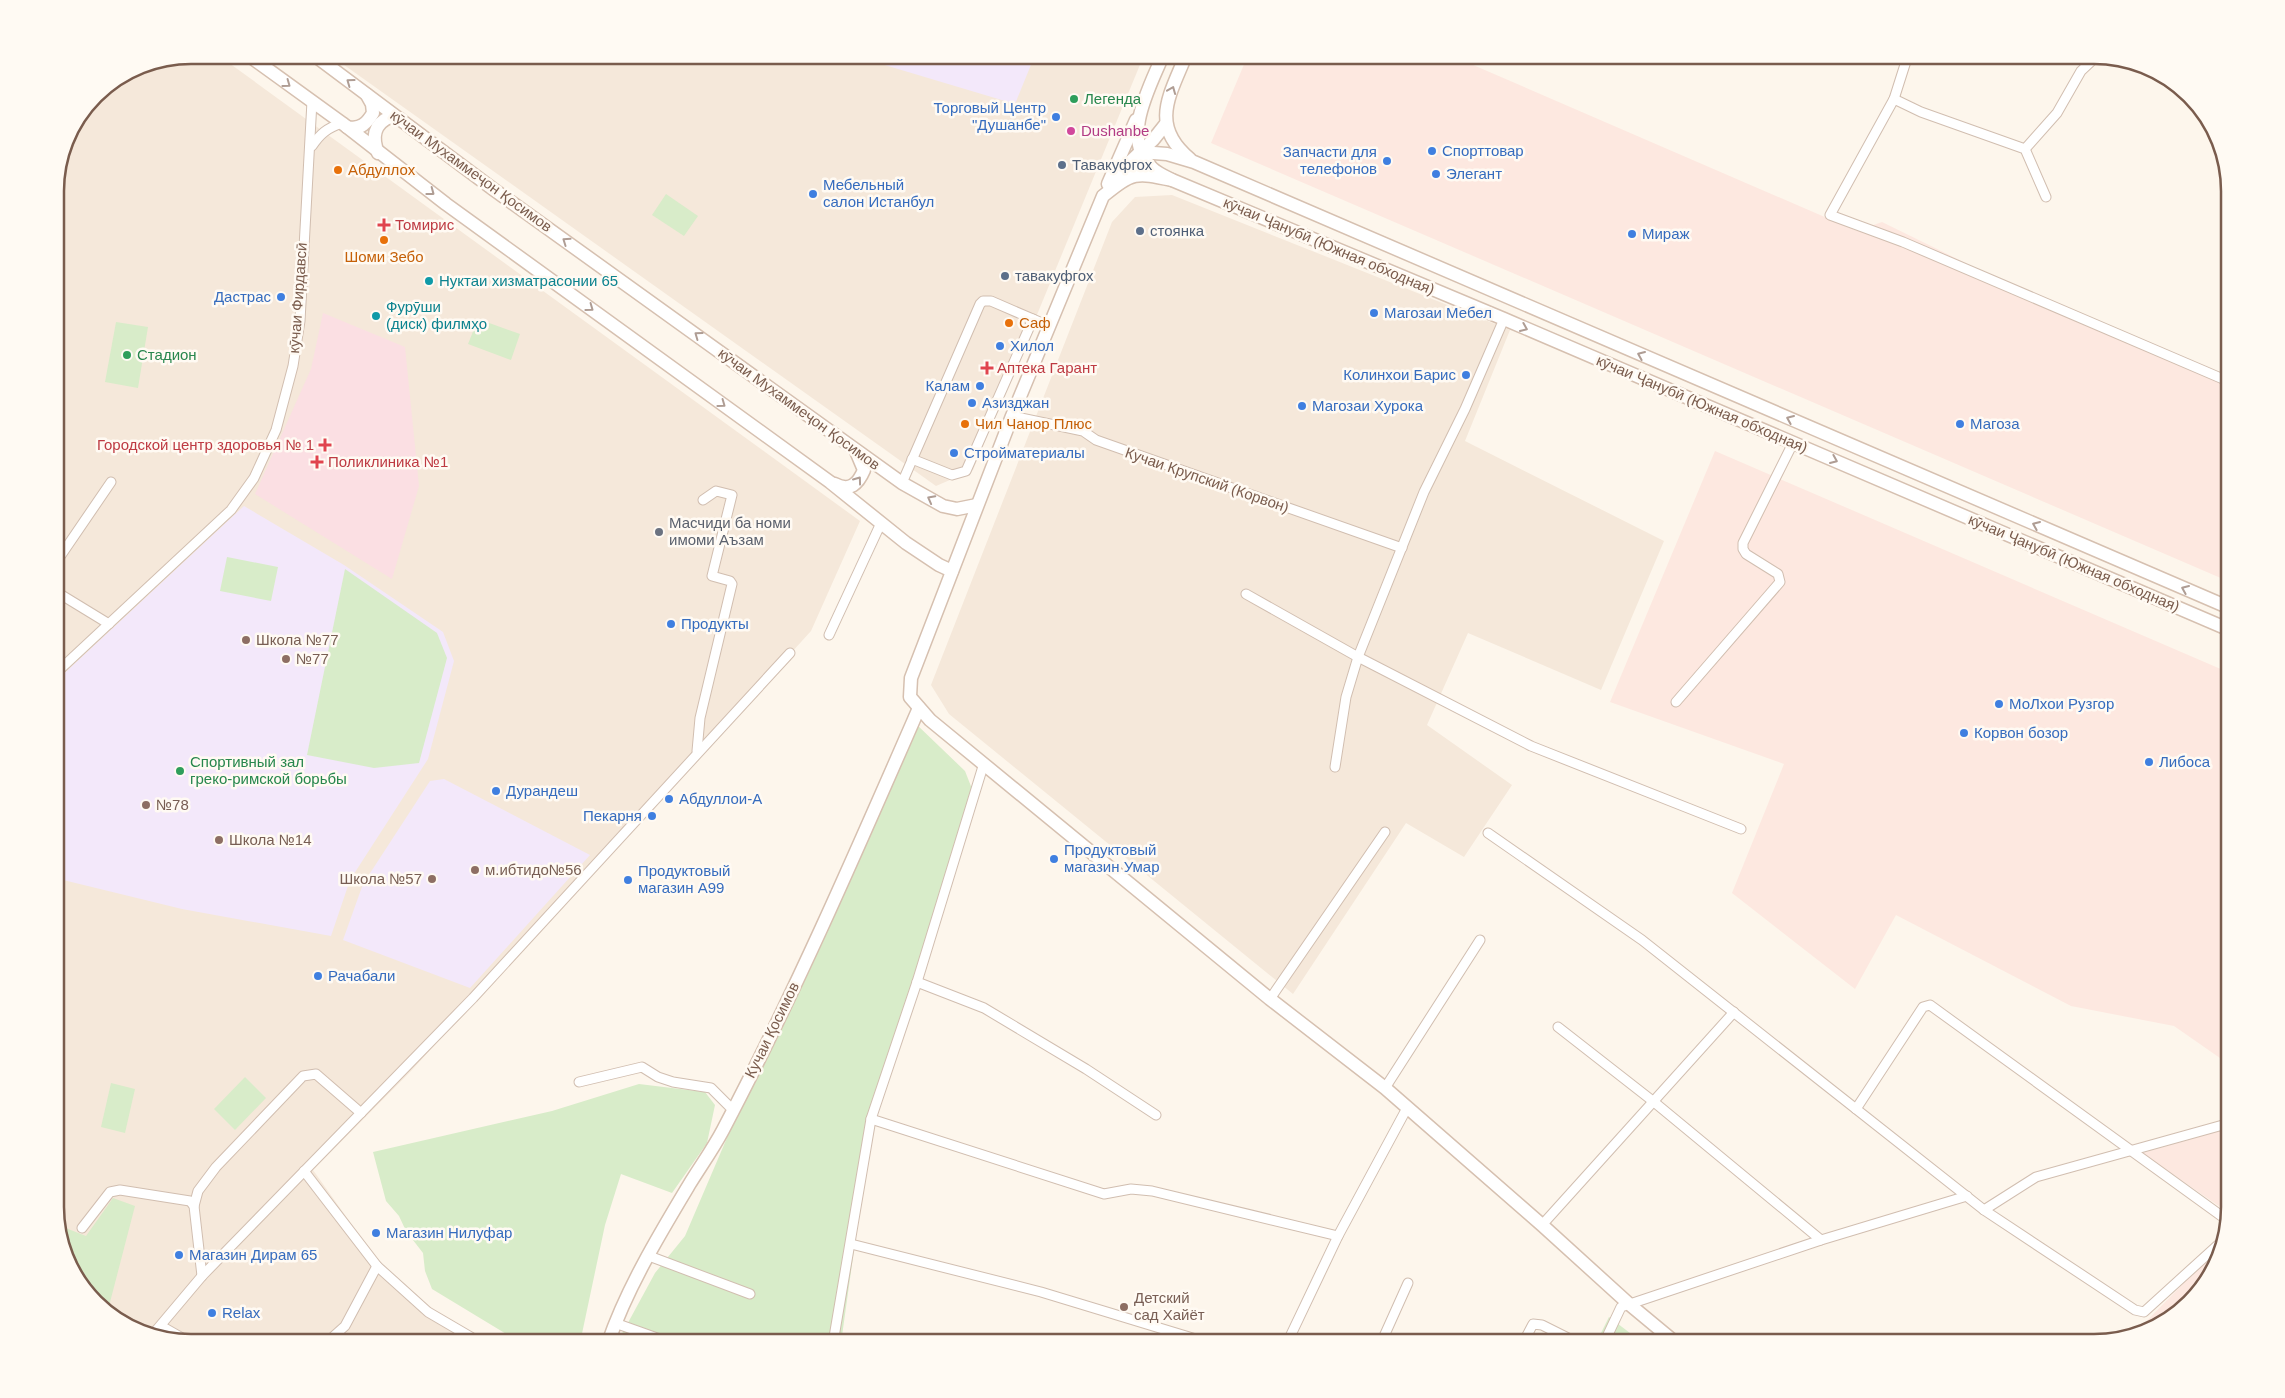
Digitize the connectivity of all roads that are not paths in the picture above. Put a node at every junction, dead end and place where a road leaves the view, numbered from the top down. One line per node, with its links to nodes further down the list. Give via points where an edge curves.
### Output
1 (261, 64): 9 (street, one-way to 9)
2 (326, 64): 7 (street, кӯчаи Мухаммеҷон Қосимов, one-way to 2)
3 (1159, 64): 10 (street)
4 (1182, 64): 13 (street, one-way to 4, via 1166,104)
5 (1905, 64): 8 (street)
6 (2088, 64): 15 (street, via 2081,71 2057,113)
7 (367, 94): 11 (street, кӯчаи Мухаммеҷон Қосимов); 12 (street, via 373,112 363,126 354,129)
8 (1894, 99): 15 (street); 26 (street, via 1830,215 1903,242)
9 (312, 101): 12 (street); 14 (street, кӯчаи Фирдавсӣ)
10 (1142, 105): 16 (street, via 1138,130); 20 (street)
11 (400, 119): 17 (street, via 390,117 378,126 374,134); 29 (street, кӯчаи Мухаммеҷон Қосимов, one-way to 11)
12 (345, 125): 14 (street, via 329,127); 17 (street)
13 (1165, 125): 16 (street); 18 (street, via 1177,149)
14 (310, 149): 43 (street, кӯчаи Фирдавсӣ, via 300,321 293,366 276,430 254,478 231,510)
15 (2025, 149): 22 (street)
16 (1140, 152): 18 (street, via 1167,154); 19 (street, via 1152,168); 20 (street)
17 (378, 153): 32 (street, one-way to 32)
18 (1194, 162): 42 (street, кӯчаи Ҷанубӣ (Южная обходная), one-way to 18)
19 (1172, 180): 21 (street, via 1142,174 1125,178); 24 (street, кӯчаи Ҷанубӣ (Южная обходная))
20 (1108, 184): 21 (street)
21 (1102, 196): 25 (street)
22 (2046, 196)
23 (1033, 319): 25 (street); 30 (street, via 966,471 952,475); 30 (street, via 991,301 980,304)
24 (1504, 319): 28 (street, кӯчаи Ҷанубӣ (Южная обходная), one-way to 28); 37 (street, via 1424,492)
25 (1050, 326): 27 (street)
26 (2221, 378)
27 (1012, 416): 35 (street); 37 (street, Кучаи Крупский (Корвон), via 1083,431 1096,440)
28 (1793, 443): 44 (street, кӯчаи Ҷанубӣ (Южная обходная), one-way to 44); 49 (street, via 1743,543 1746,554 1778,574 1780,582)
29 (856, 451): 32 (street, one-way to 29, via 846,487 859,482 864,470); 33 (street, кӯчаи Мухаммеҷон Қосимов)
30 (912, 459): 33 (street)
31 (111, 482): 38 (street)
32 (830, 482): 36 (street)
33 (902, 483): 35 (street, кӯчаи Мухаммеҷон Қосимов, one-way to 33, via 957,509 944,506)
34 (703, 500): 51 (street, via 716,491 732,494 712,576 732,584 700,718)
35 (977, 506): 39 (street)
36 (881, 523): 39 (street, via 906,543); 45 (street)
37 (1402, 548): 47 (street)
38 (64, 551)
39 (952, 571): 50 (street, via 911,678 910,696)
40 (1246, 594): 47 (street)
41 (64, 596): 43 (street)
42 (2221, 604)
43 (109, 624): 48 (street, кӯчаи Фирдавсӣ)
44 (2221, 626)
45 (829, 636)
46 (790, 652): 51 (street)
47 (1358, 657): 53 (street, via 1339,728); 54 (street, via 1530,746)
48 (64, 666)
49 (1676, 702)
50 (919, 708): 52 (street); 67 (street, Кучаи Қосимов, via 856,853)
51 (697, 751): 68 (street, via 473,998)
52 (984, 763): 58 (street); 59 (street)
53 (1335, 766)
54 (1741, 829)
55 (1385, 832): 59 (street)
56 (1488, 833): 60 (street, via 1642,940)
57 (1480, 940): 63 (street)
58 (917, 982): 69 (street, via 984,1008); 70 (street)
59 (1270, 999): 63 (street)
60 (1734, 1012): 64 (street); 66 (street)
61 (1558, 1027): 64 (street)
62 (579, 1082): 67 (street, via 642,1067 673,1082 711,1088)
63 (1385, 1088): 65 (street)
64 (1654, 1102): 78 (street); 81 (street)
65 (1407, 1108): 78 (street); 80 (street)
66 (1856, 1109): 72 (street, via 1922,1007 1930,1005); 74 (street)
67 (733, 1110): 84 (street, Кучаи Қосимов)
68 (361, 1113): 73 (street); 75 (street, via 316,1074 303,1076 216,1167 198,1190)
69 (1156, 1115)
70 (871, 1119): 80 (street, via 1104,1194 1152,1191); 82 (street)
71 (2221, 1126): 72 (street)
72 (2133, 1151): 76 (street, via 2036,1177); 77 (street)
73 (304, 1171): 85 (street); 86 (street)
74 (1966, 1196): 76 (street); 81 (street)
75 (194, 1206): 79 (street, via 190,1200 120,1190 110,1192); 86 (street)
76 (1984, 1210): 83 (street, via 2139,1312 2144,1312)
77 (2221, 1215)
78 (1542, 1225): 89 (street)
79 (82, 1228)
80 (1338, 1236): 98 (street)
81 (1821, 1240): 89 (street)
82 (851, 1244): 96 (street); 97 (street, via 1041,1292)
83 (2215, 1248)
84 (649, 1256): 88 (street); 90 (street, Кучаи Қосимов)
85 (377, 1266): 92 (street, via 345,1326); 93 (street, via 428,1312)
86 (202, 1276): 91 (street)
87 (1408, 1284): 99 (street)
88 (750, 1294)
89 (1629, 1304): 102 (street, via 1621,1307); 103 (street)
90 (615, 1323): 94 (street, Кучаи Қосимов); 95 (street)
91 (158, 1330)
92 (336, 1334)
93 (466, 1334)
94 (611, 1334)
95 (646, 1334)
96 (835, 1334)
97 (1179, 1334)
98 (1291, 1334)
99 (1385, 1334)
100 (1528, 1334): 101 (street, via 1534,1324)
101 (1560, 1334)
102 (1608, 1334)
103 (1665, 1334)

